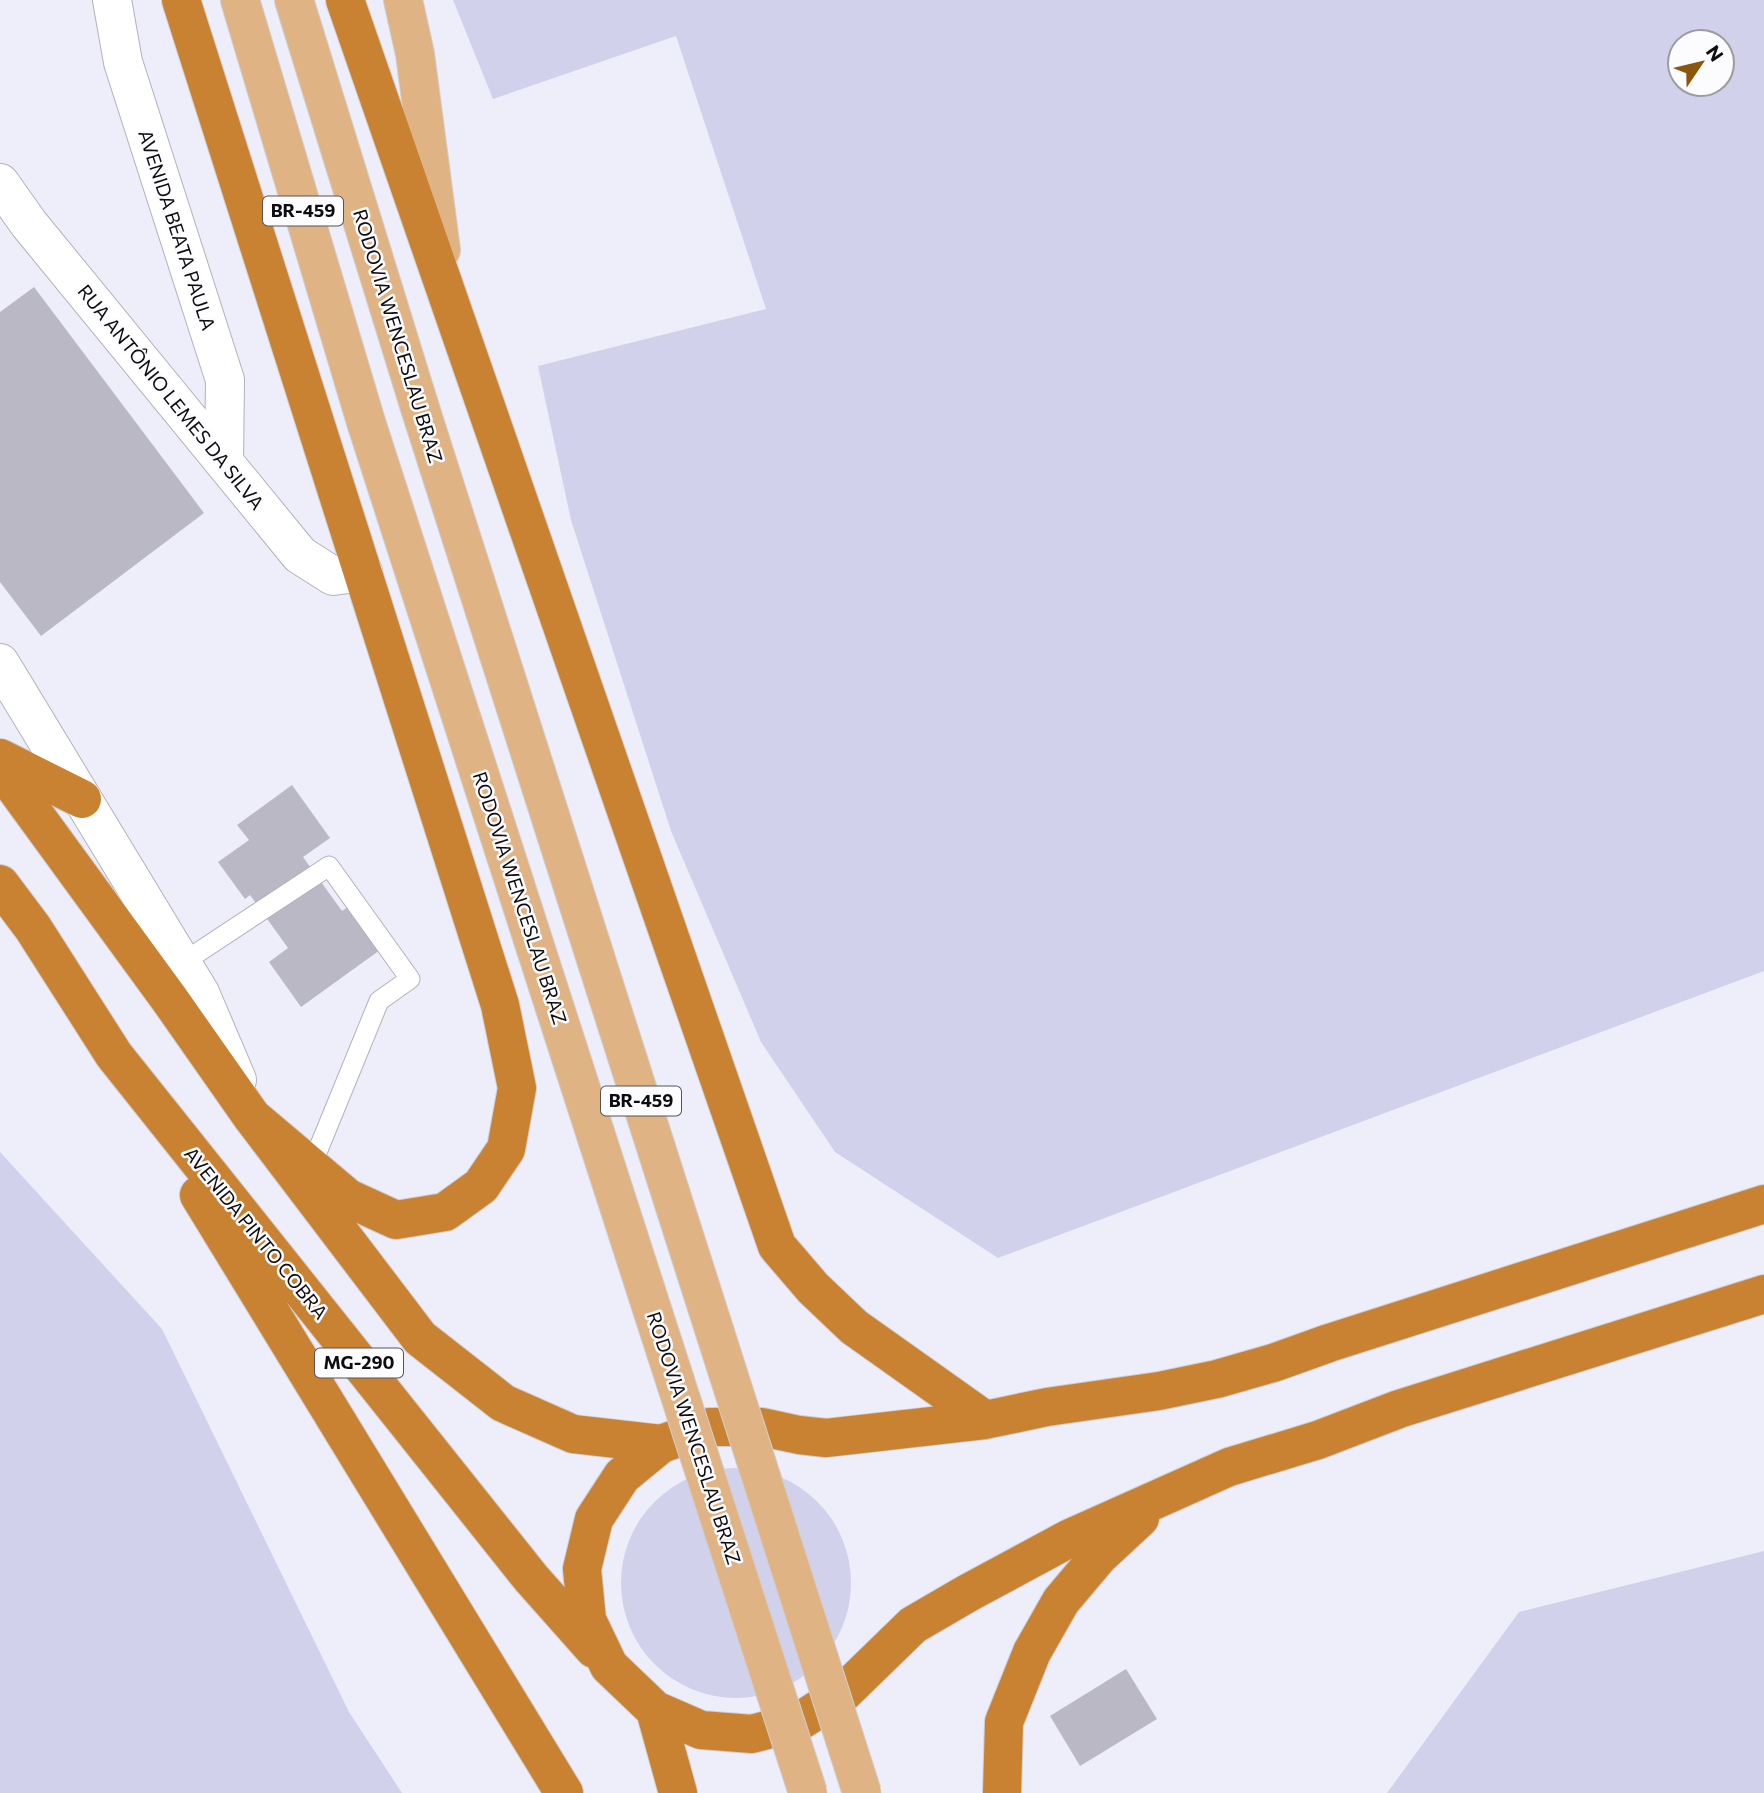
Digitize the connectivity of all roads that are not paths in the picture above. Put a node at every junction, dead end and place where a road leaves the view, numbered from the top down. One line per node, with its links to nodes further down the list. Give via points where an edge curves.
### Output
1 (112, 0): 9 (street, AVENIDA BEATA PAULA, via 123,62 225,380)
2 (181, 0): 10 (highway)
3 (240, 0): 29 (main road, RODOVIA WENCESLAU BRAZ / BR-459, bridge, via 366,422)
4 (294, 0): 30 (main road, RODOVIA WENCESLAU BRAZ / BR-459, bridge)
5 (345, 0): 8 (highway)
6 (403, 0): 8 (main road, via 415,54)
7 (0, 183): 9 (street, RUA ANTÔNIO LEMES DA SILVA)
8 (445, 283): 22 (highway, via 777,1246 854,1327)
9 (224, 462): 10 (street, RUA ANTÔNIO LEMES DA SILVA, via 300,555 333,576)
10 (363, 572): 19 (highway, via 500,1005 517,1088 506,1149 481,1186 445,1212 396,1220 348,1198)
11 (0, 663): 14 (street)
12 (0, 758): 14 (highway)
13 (0, 767): 18 (highway, MG-290)
14 (82, 799): 16 (street)
15 (0, 884): 17 (highway, AVENIDA PINTO COBRA / MG-290)
16 (182, 963): 18 (street, via 200,993); 19 (lane, via 329,866 410,979 379,1001)
17 (114, 1055): 25 (highway, AVENIDA PINTO COBRA / MG-290, via 531,1578); 27 (highway)
18 (252, 1117): 19 (highway); 23 (highway, MG-290, via 420,1338 503,1403 573,1434)
19 (311, 1167)
20 (1764, 1204): 22 (highway, via 1228,1376)
21 (1764, 1294): 24 (highway, via 1399,1409 1229,1467)
22 (985, 1420): 23 (highway, via 826,1438 762,1427 710,1427)
23 (661, 1444): 25 (highway, via 622,1476 594,1519 582,1569 587,1620)
24 (1161, 1498): 26 (highway, via 1070,1538 913,1625 842,1694 800,1721 752,1734 701,1730); 31 (highway, via 1099,1556 1061,1601 1032,1652 1004,1723)
25 (609, 1666): 26 (highway, AVENIDA PINTO COBRA)
26 (655, 1710): 28 (highway)
27 (564, 1793)
28 (678, 1793)
29 (808, 1793)
30 (862, 1793)
31 (1002, 1793)

